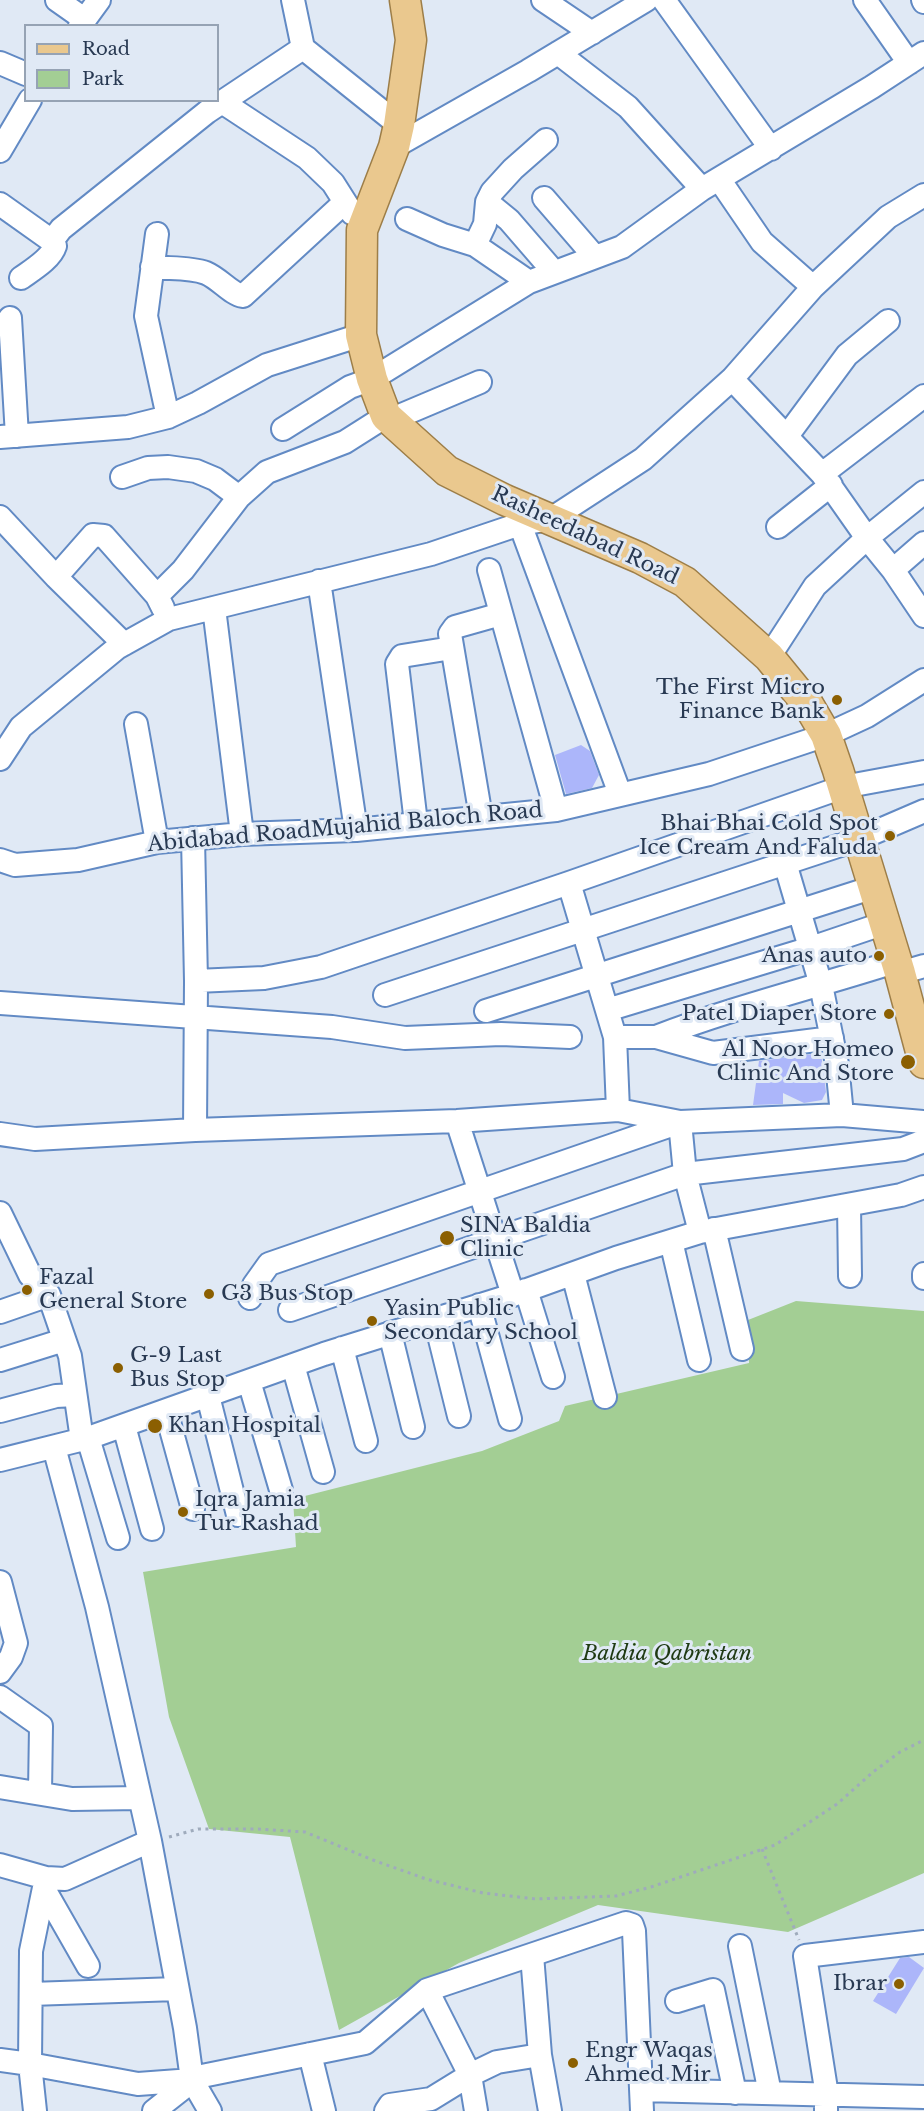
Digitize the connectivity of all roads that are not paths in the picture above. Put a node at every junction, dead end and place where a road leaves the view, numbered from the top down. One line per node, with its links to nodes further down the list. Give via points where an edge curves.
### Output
1 (57, 0): 10 (street)
2 (99, 0): 10 (street)
3 (293, 0): 12 (street)
4 (405, 0): 19 (main road, Rasheedabad Road, via 411,40)
5 (543, 0): 11 (street)
6 (646, 0): 9 (street)
7 (664, 0): 21 (street)
8 (865, 0): 14 (street)
9 (616, 7): 11 (street)
10 (82, 22)
11 (592, 33): 13 (street)
12 (303, 48): 18 (street); 19 (street)
13 (558, 53): 19 (street); 23 (street, via 627,107)
14 (919, 61): 21 (street)
15 (0, 63): 16 (street)
16 (24, 73)
17 (29, 102): 22 (street)
18 (222, 102): 26 (street, via 307,158 333,183); 32 (street, via 61,229)
19 (396, 136): 30 (main road, Rasheedabad Road)
20 (546, 140): 27 (street, via 513,169)
21 (771, 149): 23 (street)
22 (0, 151)
23 (711, 184): 34 (street, via 622,247); 39 (street, via 762,242)
24 (924, 195): 39 (street, via 888,217)
25 (544, 198): 34 (street)
26 (345, 202): 30 (street); 35 (street, via 243,296 203,272)
27 (487, 202): 33 (street, via 484,224); 36 (street)
28 (0, 204): 32 (street)
29 (407, 219): 33 (street)
30 (362, 230): 42 (main road, Rasheedabad Road)
31 (157, 234): 35 (street)
32 (51, 241): 37 (street, via 54,250)
33 (475, 245): 38 (street)
34 (595, 257): 36 (street)
35 (152, 267): 47 (street, via 146,316)
36 (554, 272): 38 (street)
37 (21, 278)
38 (529, 282): 43 (street)
39 (813, 287): 44 (street)
40 (10, 318): 51 (street)
41 (888, 321): 50 (street, via 847,355)
42 (362, 335): 43 (main road, Rasheedabad Road); 47 (street, via 267,365)
43 (372, 379): 48 (main road, Rasheedabad Road); 49 (street, via 350,387)
44 (732, 379): 50 (street); 57 (street, via 643,459)
45 (480, 382): 48 (street)
46 (924, 396): 53 (street)
47 (168, 417): 51 (street, via 128,427)
48 (388, 418): 55 (street, via 345,442 267,472); 57 (main road, Rasheedabad Road, via 447,471)
49 (283, 429)
50 (787, 435): 53 (street)
51 (8, 437)
52 (122, 477): 55 (street, via 148,468 196,471 215,478)
53 (827, 480): 59 (street); 60 (street)
54 (924, 492): 60 (street)
55 (239, 497): 66 (street, via 183,570)
56 (0, 517): 64 (street)
57 (551, 519): 58 (street); 73 (main road, Rasheedabad Road, via 685,582)
58 (520, 524): 65 (street, via 431,554); 80 (street)
59 (778, 527)
60 (867, 538): 63 (street); 73 (street, via 815,586)
61 (924, 543): 63 (street)
62 (489, 570): 68 (street)
63 (893, 570): 69 (street)
64 (56, 577): 66 (street, via 93,535 100,534); 71 (street)
65 (319, 581): 67 (street); 85 (street)
66 (157, 596): 70 (street)
67 (214, 608): 70 (street); 86 (street)
68 (501, 614): 72 (street, via 455,627 450,634); 81 (street)
69 (924, 616)
70 (169, 619): 71 (street)
71 (124, 644): 77 (street, via 21,727)
72 (452, 648): 83 (street); 84 (street, via 402,656 397,664)
73 (769, 657): 76 (main road, Rasheedabad Road, via 809,706)
74 (924, 680): 76 (street, Abidabad RoadMujahid Baloch Road, via 867,716)
75 (136, 724): 89 (street)
76 (826, 735): 79 (main road, Rasheedabad Road); 80 (street, Abidabad RoadMujahid Baloch Road, via 709,774)
77 (0, 759)
78 (924, 772): 79 (street)
79 (843, 787): 88 (main road, Rasheedabad Road); 92 (street)
80 (620, 794): 81 (street, Abidabad RoadMujahid Baloch Road)
81 (556, 810): 83 (street, Abidabad RoadMujahid Baloch Road)
82 (924, 811): 88 (street)
83 (481, 817): 84 (street, Abidabad RoadMujahid Baloch Road)
84 (416, 823): 85 (street, Abidabad RoadMujahid Baloch Road)
85 (356, 830): 86 (street, Abidabad RoadMujahid Baloch Road)
86 (242, 834): 87 (street, Abidabad RoadMujahid Baloch Road)
87 (193, 838): 89 (street, Abidabad RoadMujahid Baloch Road); 100 (street)
88 (859, 839): 91 (street); 93 (main road, Rasheedabad Road)
89 (157, 842): 90 (street, Abidabad RoadMujahid Baloch Road, via 78,860 15,865)
90 (0, 860)
91 (785, 863): 94 (street); 96 (street)
92 (569, 883): 96 (street); 100 (street, via 321,967 264,978)
93 (874, 887): 94 (street); 95 (main road, Rasheedabad Road)
94 (800, 912): 97 (street); 99 (street)
95 (885, 923): 97 (street); 98 (main road, Rasheedabad Road)
96 (583, 929): 99 (street); 102 (street)
97 (811, 948): 101 (street); 104 (street)
98 (907, 967): 101 (street); 111 (main road, Rasheedabad Road)
99 (597, 974): 104 (street); 105 (street)
100 (196, 981): 106 (street)
101 (821, 986): 109 (street, via 705,1018); 110 (street)
102 (385, 995)
103 (0, 1003): 106 (street)
104 (607, 1010): 108 (street)
105 (486, 1011)
106 (196, 1017): 107 (street, via 332,1027 405,1038 501,1034); 117 (street)
107 (570, 1037)
108 (615, 1037): 109 (street); 112 (street)
109 (656, 1037): 110 (street, via 713,1053)
110 (832, 1038): 113 (street)
111 (924, 1063)
112 (618, 1110): 114 (street); 115 (street)
113 (842, 1115): 115 (street); 116 (street)
114 (457, 1121): 117 (street); 122 (street)
115 (680, 1122): 120 (street); 122 (street)
116 (924, 1122)
117 (195, 1130): 118 (street, via 35,1139)
118 (0, 1134)
119 (924, 1141): 120 (street, via 903,1149)
120 (685, 1173): 125 (street); 126 (street)
121 (924, 1187): 123 (street)
122 (480, 1192): 126 (street); 132 (street, via 268,1264)
123 (849, 1205): 125 (street); 129 (street)
124 (0, 1213): 131 (street, via 30,1275)
125 (707, 1231): 127 (street); 140 (street)
126 (495, 1239): 130 (street); 134 (street)
127 (671, 1241): 128 (street); 142 (street)
128 (573, 1274): 130 (street); 148 (street)
129 (850, 1276)
130 (520, 1293): 133 (street); 144 (street)
131 (49, 1296): 135 (street); 138 (street)
132 (250, 1298)
133 (480, 1305): 136 (street); 152 (street)
134 (290, 1310)
135 (0, 1312)
136 (435, 1319): 137 (street); 151 (street)
137 (390, 1333): 139 (street); 154 (street)
138 (64, 1340): 141 (street); 146 (street)
139 (342, 1348): 143 (street); 156 (street)
140 (742, 1349)
141 (0, 1360)
142 (699, 1360)
143 (293, 1365): 145 (street); 159 (street)
144 (553, 1377)
145 (249, 1381): 147 (street); 160 (street)
146 (75, 1395): 149 (street); 155 (street)
147 (208, 1396): 150 (street); 162 (street)
148 (604, 1397)
149 (0, 1411)
150 (166, 1411): 153 (street); 161 (street)
151 (459, 1416)
152 (510, 1419)
153 (124, 1426): 155 (street); 163 (street)
154 (413, 1427)
155 (85, 1439): 157 (street); 164 (street)
156 (366, 1441)
157 (54, 1447): 158 (street); 170 (street, via 97,1607)
158 (0, 1460)
159 (323, 1472)
160 (281, 1490)
161 (194, 1509)
162 (238, 1515)
163 (152, 1529)
164 (118, 1538)
165 (0, 1582): 166 (street, via 16,1643)
166 (0, 1672)
167 (0, 1697): 169 (street, via 41,1726)
168 (0, 1787): 169 (street)
169 (40, 1793): 170 (street, via 72,1799)
170 (140, 1798): 171 (street)
171 (150, 1841): 173 (street, via 64,1880); 178 (street)
172 (0, 1865): 173 (street)
173 (45, 1883): 177 (street); 180 (street, via 31,1951)
174 (924, 1942): 192 (street, via 805,1956)
175 (740, 1946): 189 (street)
176 (532, 1955): 179 (street); 183 (street); 191 (street, via 626,1923 632,1925)
177 (88, 1966)
178 (177, 1989): 180 (street); 187 (street)
179 (427, 1990): 182 (street, via 365,2043); 186 (street)
180 (31, 1994): 185 (street)
181 (677, 2001): 188 (street, via 713,1990)
182 (310, 2054): 187 (street); 196 (street)
183 (540, 2055): 186 (street, via 497,2062); 199 (street)
184 (0, 2060): 185 (street)
185 (30, 2064): 187 (street, via 138,2084); 193 (street)
186 (470, 2075): 197 (street, via 431,2098 390,2105); 198 (street)
187 (192, 2080): 194 (street); 195 (street)
188 (735, 2092): 189 (street); 191 (street)
189 (770, 2093): 192 (street)
190 (924, 2097): 192 (street)
191 (642, 2101)
192 (826, 2103)
193 (35, 2111)
194 (154, 2111)
195 (210, 2111)
196 (324, 2111)
197 (386, 2111)
198 (476, 2111)
199 (550, 2111)

